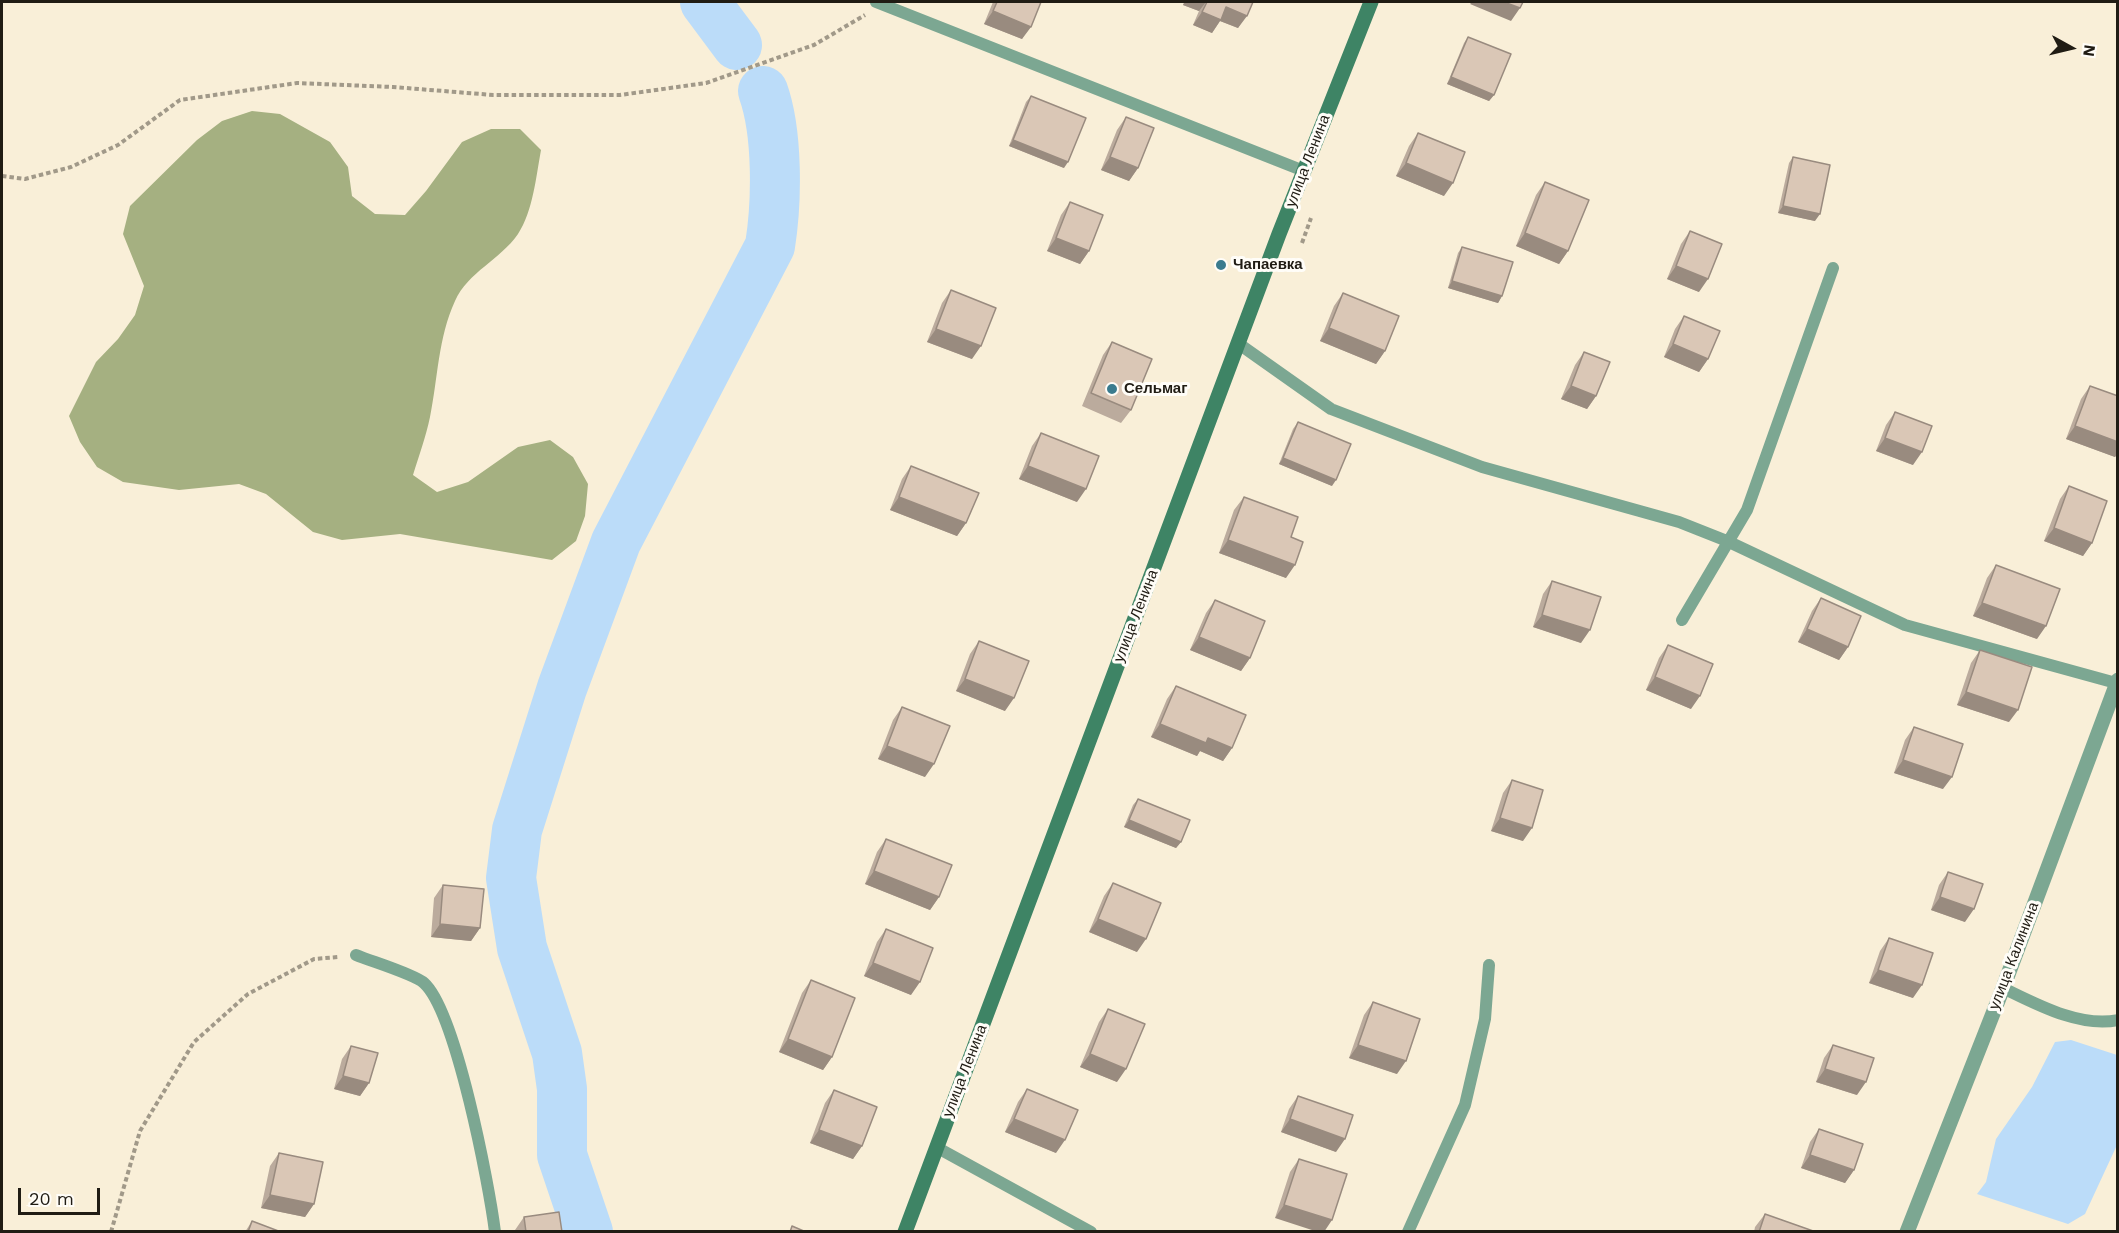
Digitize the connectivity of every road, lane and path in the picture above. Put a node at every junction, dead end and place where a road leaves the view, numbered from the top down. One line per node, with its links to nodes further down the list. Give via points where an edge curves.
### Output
1 (1371, 2): 3 (street, улица Ленина)
2 (880, 3): 3 (lane); 4 (path, via 814,45 706,83 620,95 505,95 297,83 180,100 118,145 71,167 25,179)
3 (1304, 171): 6 (street, улица Ленина)
4 (2, 176)
5 (1833, 268): 7 (lane, via 1747,510)
6 (1239, 344): 7 (lane, via 1331,409 1482,467 1679,522); 14 (street, улица Ленина)
7 (1727, 541): 8 (lane); 9 (lane, via 1905,625)
8 (1682, 620)
9 (2117, 681): 12 (street, улица Калинина)
10 (356, 955): 15 (path, via 314,959 248,994 194,1042 140,1131); 16 (lane, via 423,982 447,1021 488,1178)
11 (1489, 965): 19 (lane, via 1485,1019 1466,1106)
12 (2003, 988): 13 (lane, via 2045,1009 2103,1023); 20 (street, улица Калинина)
13 (2118, 1020)
14 (936, 1147): 17 (street, улица Ленина); 18 (lane)
15 (111, 1232)
16 (495, 1232)
17 (905, 1232)
18 (1091, 1232)
19 (1408, 1232)
20 (1907, 1232)

